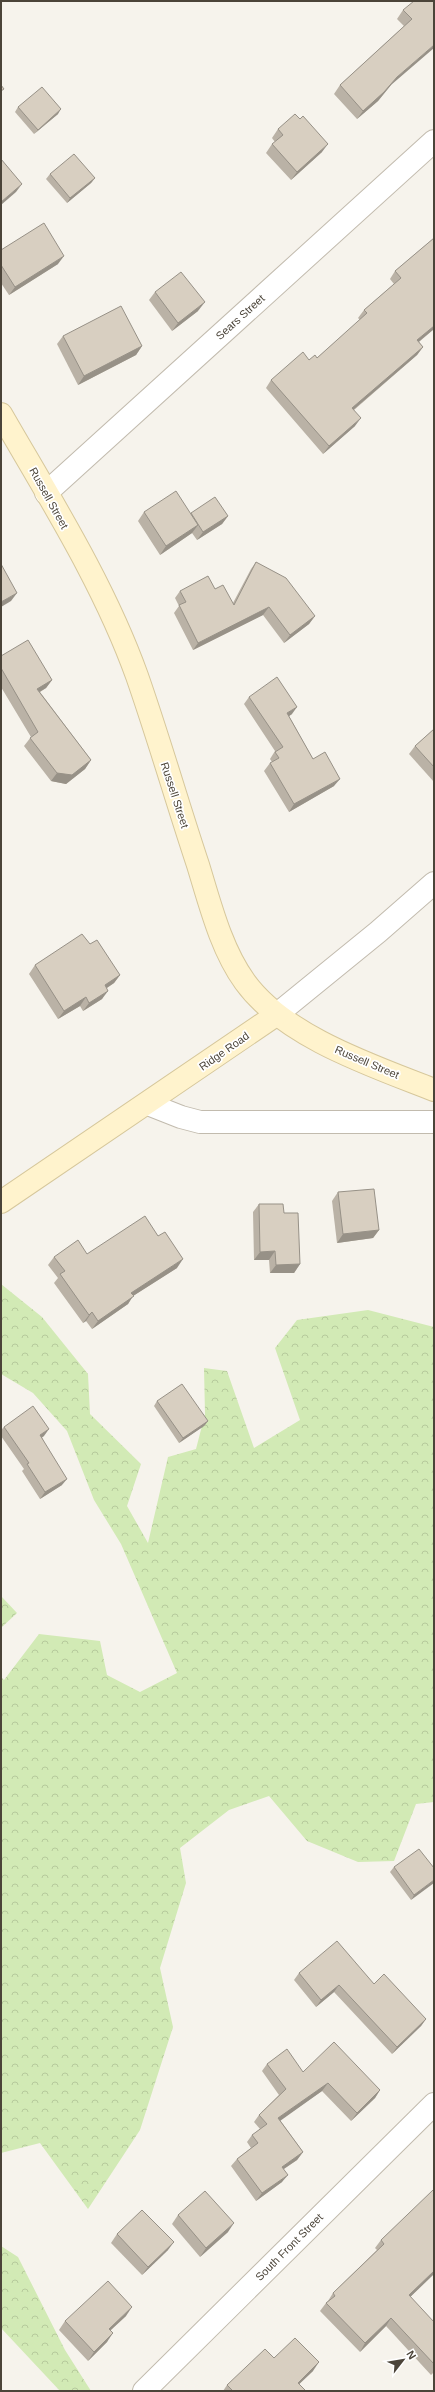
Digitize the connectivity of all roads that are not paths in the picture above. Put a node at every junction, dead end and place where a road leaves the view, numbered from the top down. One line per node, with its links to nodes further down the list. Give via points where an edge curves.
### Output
1 (434, 141): 3 (street, Sears Street)
2 (1, 414): 3 (main road, Russell Street)
3 (46, 493): 5 (main road, Russell Street, via 94,579 136,675 226,949 246,983)
4 (434, 883): 5 (street, Ridge Road)
5 (276, 1015): 6 (main road, Russell Street, via 370,1065); 7 (main road, Ridge Road)
6 (434, 1090)
7 (148, 1104): 8 (street, via 200,1122); 9 (main road, Ridge Road)
8 (434, 1122)
9 (1, 1202)
10 (434, 2104): 11 (street, South Front Street)
11 (144, 2391)

